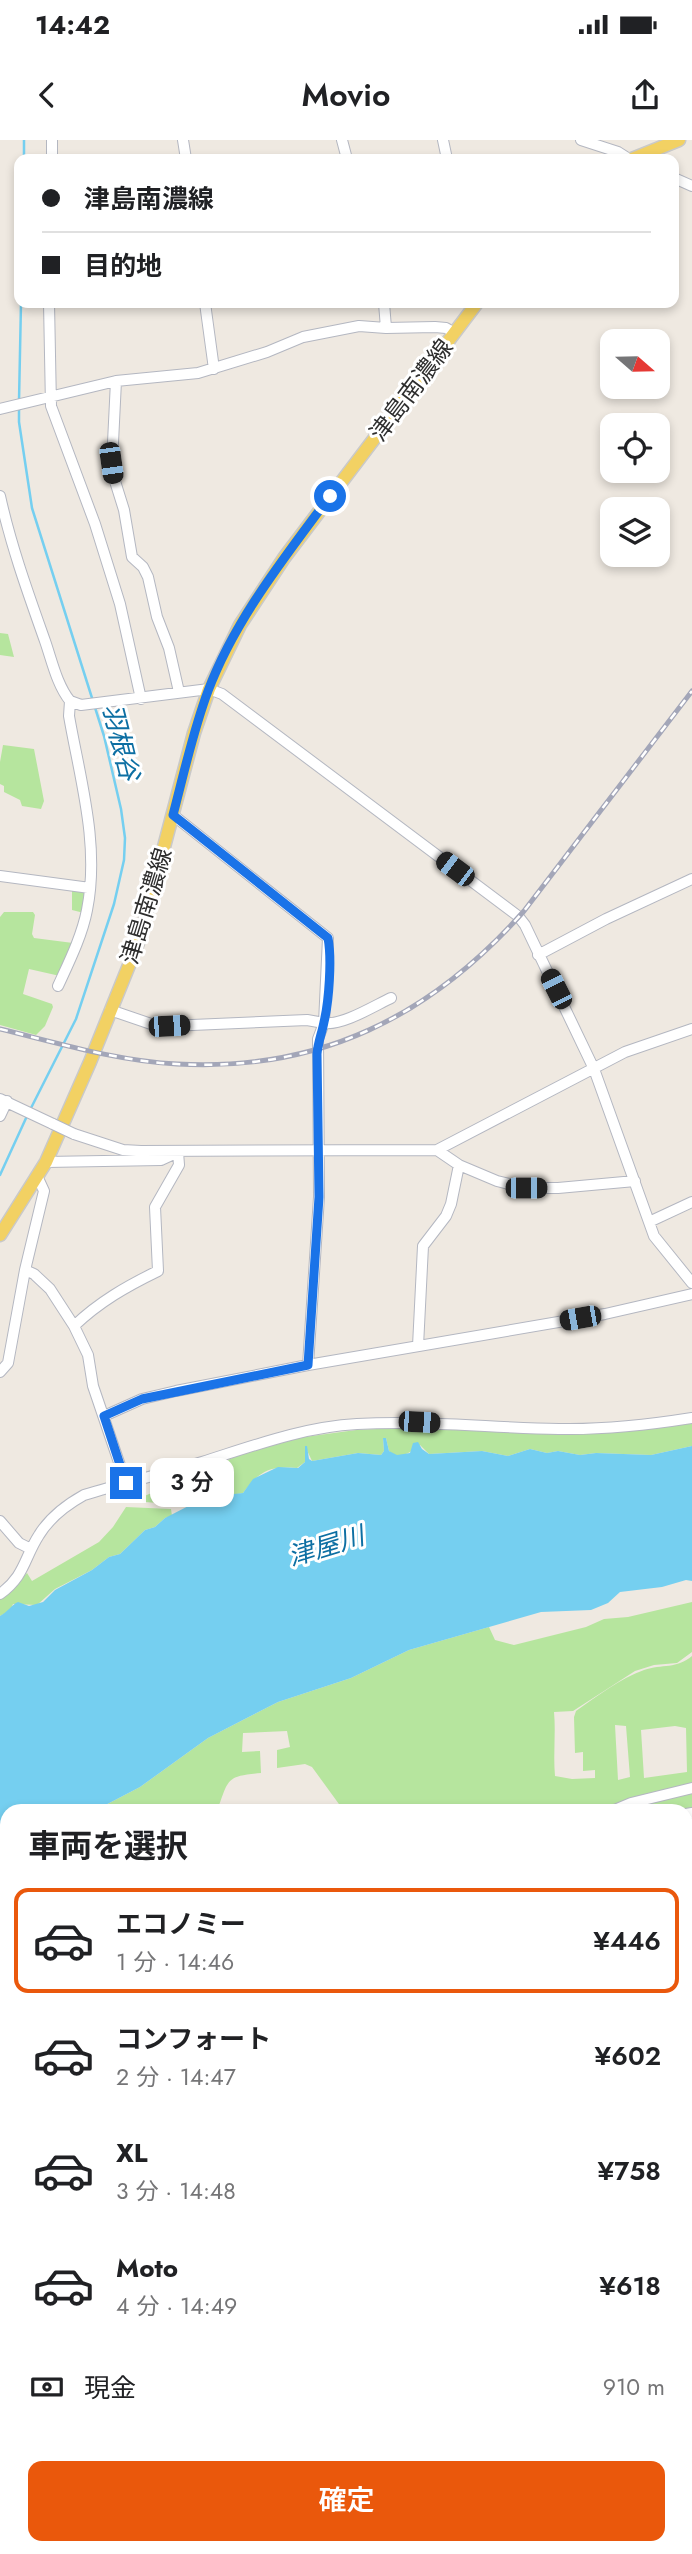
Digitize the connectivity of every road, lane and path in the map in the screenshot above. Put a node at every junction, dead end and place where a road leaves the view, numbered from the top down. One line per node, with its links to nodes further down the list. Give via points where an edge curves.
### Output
1 (581, 140): 4 (street)
2 (624, 140): 4 (street)
3 (679, 140): 6 (main road)
4 (618, 152): 5 (street)
5 (621, 154)
6 (643, 154)
7 (49, 308): 15 (street)
8 (206, 308): 13 (street)
9 (384, 308): 11 (street)
10 (471, 308): 12 (main road, 津島南濃線)
11 (386, 328): 12 (street, via 435,327); 13 (street, via 359,326 303,337)
12 (455, 332): 18 (main road, 津島南濃線, via 284,558 240,625)
13 (214, 369): 14 (street)
14 (117, 381): 15 (street); 19 (street, via 111,463 132,557 148,577)
15 (50, 397): 16 (street); 20 (street, via 116,591)
16 (0, 409)
17 (0, 496): 21 (street, via 28,594)
18 (209, 689): 19 (street); 22 (main road, 津島南濃線); 26 (street, via 222,694 513,911 525,925)
19 (179, 692): 20 (street)
20 (141, 699): 21 (street, via 81,705)
21 (70, 701): 25 (street, via 89,826)
22 (173, 815): 29 (main road, 津島南濃線, via 140,938); 30 (street, via 328,938)
23 (0, 876): 25 (street)
24 (692, 880): 26 (street)
25 (90, 888): 27 (street, via 87,911)
26 (538, 955): 32 (street)
27 (58, 986)
28 (391, 998): 30 (street, via 341,1022)
29 (110, 1010): 30 (street, via 169,1026); 38 (main road, 津島南濃線)
30 (324, 1023): 35 (street, via 317,1054)
31 (692, 1029): 32 (street, via 625,1052)
32 (594, 1069): 36 (street); 41 (street)
33 (7, 1102): 34 (street); 37 (street, bridge, via 74,1134 123,1150)
34 (0, 1116)
35 (319, 1150): 36 (street); 37 (street); 50 (street, via 317,1258)
36 (437, 1150): 39 (street)
37 (178, 1152): 38 (street, via 160,1160); 48 (street, via 179,1165 155,1207 158,1271 92,1308)
38 (46, 1162): 40 (main road, 津島南濃線)
39 (459, 1165): 41 (street, via 526,1188); 49 (street, via 446,1216 424,1246)
40 (38, 1178): 44 (main road, 津島南濃線); 45 (street, via 44,1191)
41 (635, 1181): 43 (street)
42 (692, 1202): 43 (street)
43 (649, 1222): 46 (street, via 654,1237)
44 (0, 1235)
45 (25, 1270): 48 (street, via 50,1289); 51 (street, via 8,1363)
46 (692, 1283)
47 (692, 1294): 49 (street)
48 (74, 1326): 52 (street, via 88,1355)
49 (418, 1346): 50 (street)
50 (308, 1365): 52 (street, via 142,1399)
51 (0, 1372)
52 (104, 1416): 54 (street)
53 (692, 1418): 54 (street, via 616,1428 561,1429 419,1422 354,1424 258,1442)
54 (126, 1483): 56 (street, via 67,1504)
55 (0, 1521): 56 (street, via 19,1543)
56 (31, 1549): 57 (street, via 18,1578)
57 (0, 1594)
58 (692, 1788): 59 (street)
59 (629, 1804)

